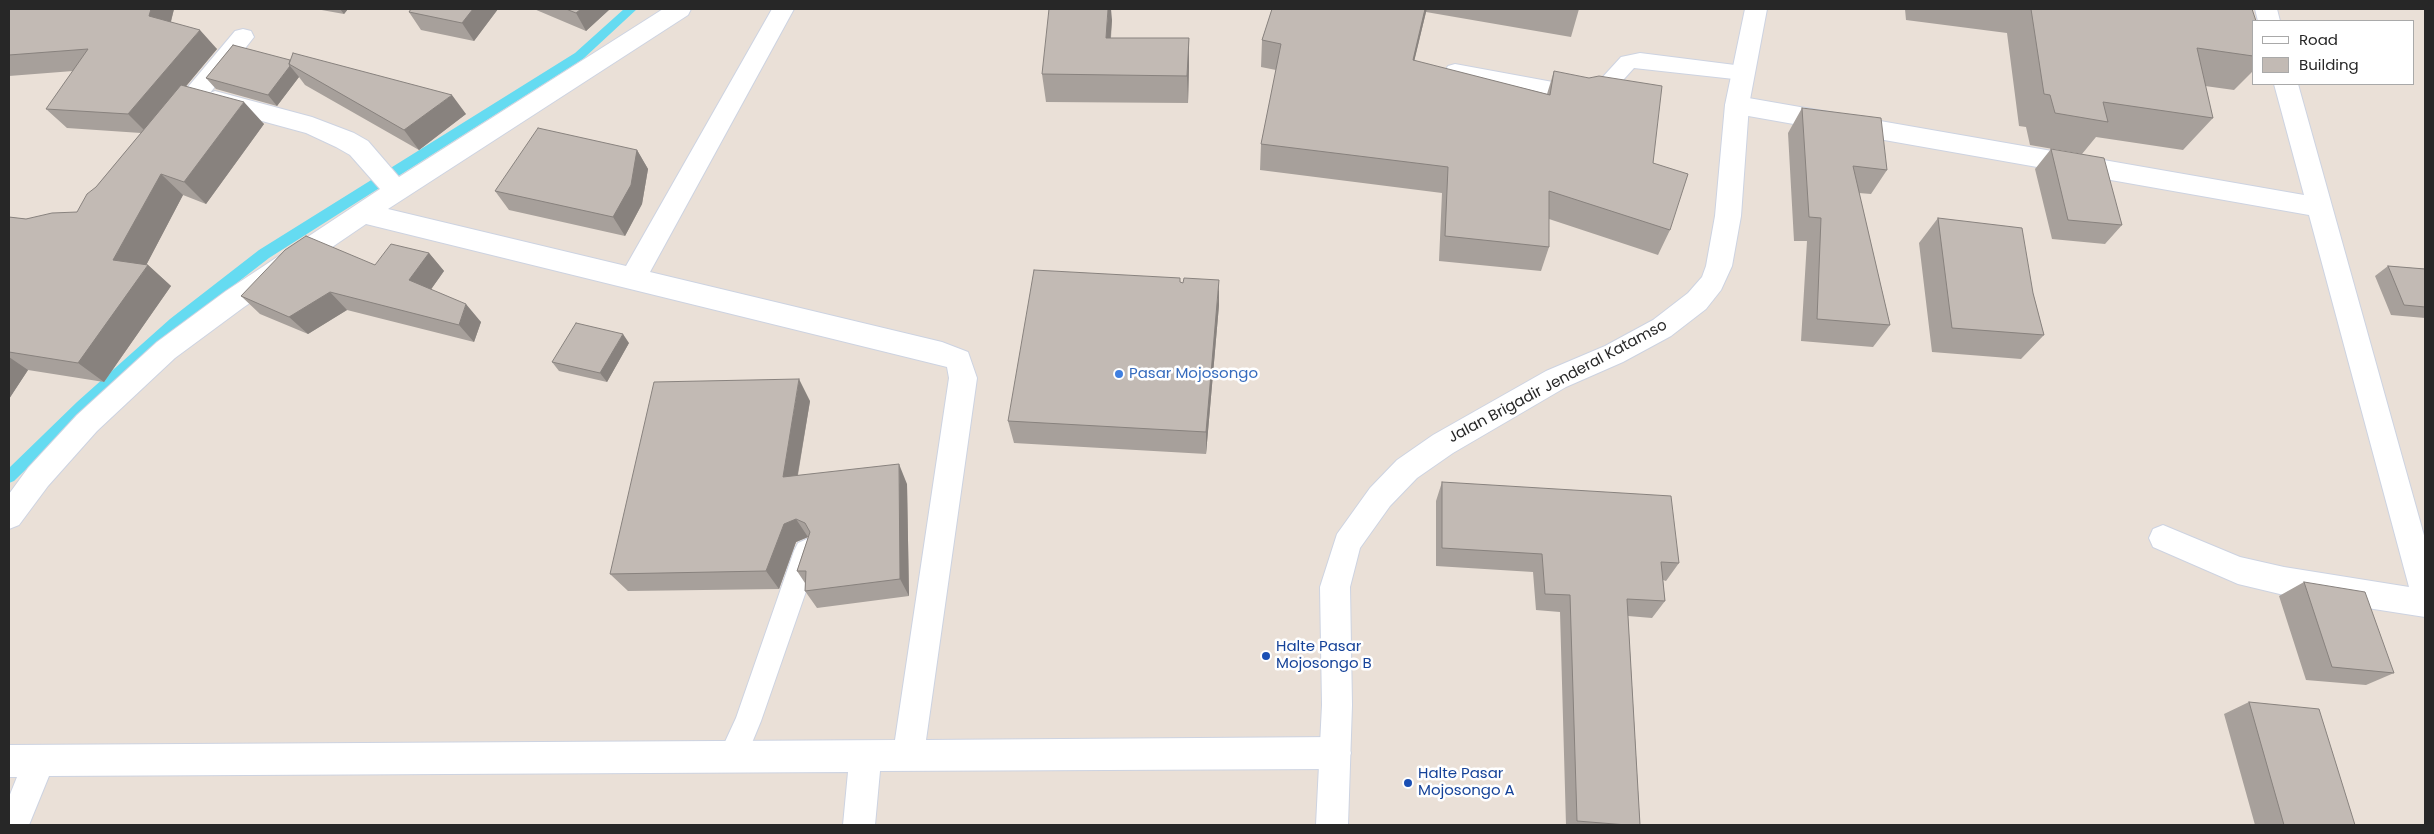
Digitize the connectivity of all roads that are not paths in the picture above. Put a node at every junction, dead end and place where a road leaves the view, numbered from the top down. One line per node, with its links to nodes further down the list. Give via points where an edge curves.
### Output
1 (680, 9): 11 (street)
2 (783, 9): 14 (street)
3 (1756, 9): 6 (street, Jalan Brigadir Jenderal Katamso)
4 (243, 37): 8 (street)
5 (1455, 71): 6 (lane, via 1580,95 1595,93 1608,85 1628,62 1640,60)
6 (1743, 73): 9 (street, Jalan Brigadir Jenderal Katamso)
7 (2286, 85): 12 (street)
8 (194, 94): 10 (street); 11 (street, via 312,126 358,148)
9 (1737, 105): 12 (street); 21 (street, Jalan Brigadir Jenderal Katamso, via 1734,171 1720,266 1698,301 1662,328 1614,354 1556,379 1436,449 1407,469 1380,497 1347,543 1336,587)
10 (164, 132)
11 (394, 189): 13 (street)
12 (2318, 207): 16 (street)
13 (364, 213): 14 (street); 15 (street, via 235,299 166,350 87,423 38,477)
14 (633, 278): 24 (street, via 942,353 959,360 963,378)
15 (9, 516)
16 (2417, 531): 19 (street)
17 (2163, 538): 20 (street, via 2238,570 2284,581)
18 (806, 551): 22 (lane, via 748,720)
19 (2425, 591)
20 (2425, 603)
21 (1335, 753): 24 (street); 29 (street, Jalan Brigadir Jenderal Katamso)
22 (732, 757): 23 (street); 26 (street)
23 (865, 757): 24 (street); 28 (street)
24 (908, 757)
25 (9, 761): 26 (street)
26 (40, 761): 27 (street)
27 (13, 825)
28 (859, 825)
29 (1332, 825)

